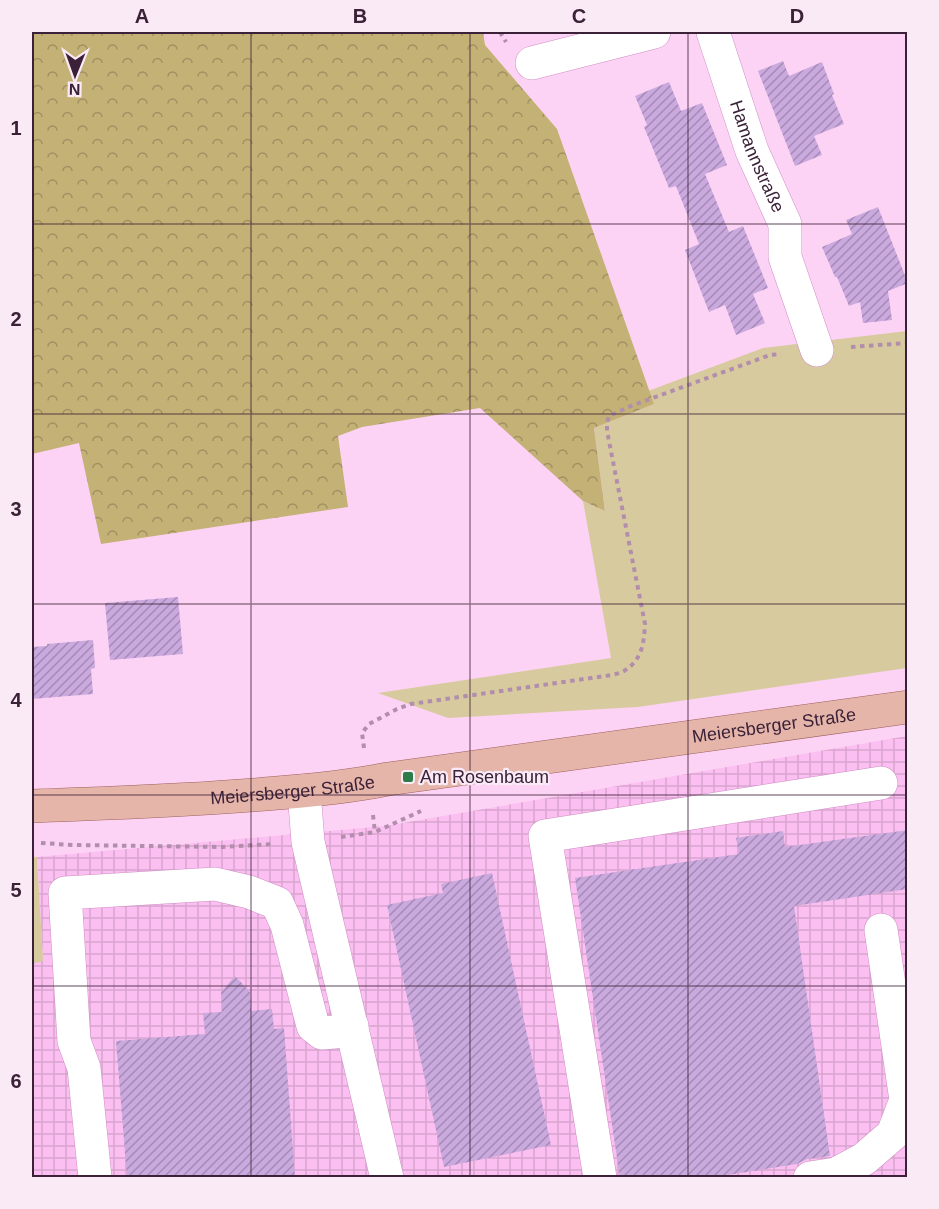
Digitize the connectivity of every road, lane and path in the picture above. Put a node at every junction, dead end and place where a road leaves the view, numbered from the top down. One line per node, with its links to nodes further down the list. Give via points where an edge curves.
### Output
1 (654, 32): 3 (street)
2 (713, 32): 5 (street, Hamannstraße, via 752,151 785,224 785,257)
3 (532, 63)
4 (908, 343): 5 (path)
5 (817, 350): 7 (path, via 770,355 609,416 607,431 645,624 644,643 636,660 623,672 605,676 397,709 369,724 362,733)
6 (908, 707): 7 (main road, Meiersberger Straße)
7 (368, 783): 9 (main road, Meiersberger Straße); 11 (path)
8 (881, 783): 16 (street, via 545,836)
9 (303, 791): 10 (main road, Meiersberger Straße); 13 (street, via 308,842)
10 (32, 806)
11 (375, 832)
12 (881, 930): 17 (street, via 906,1100 894,1134 864,1160 836,1174)
13 (352, 1026): 14 (street, via 322,1033 313,1026 287,925 277,903 215,884 65,893 74,1041 84,1068); 15 (street)
14 (95, 1178)
15 (387, 1178)
16 (600, 1178)
17 (810, 1178)

